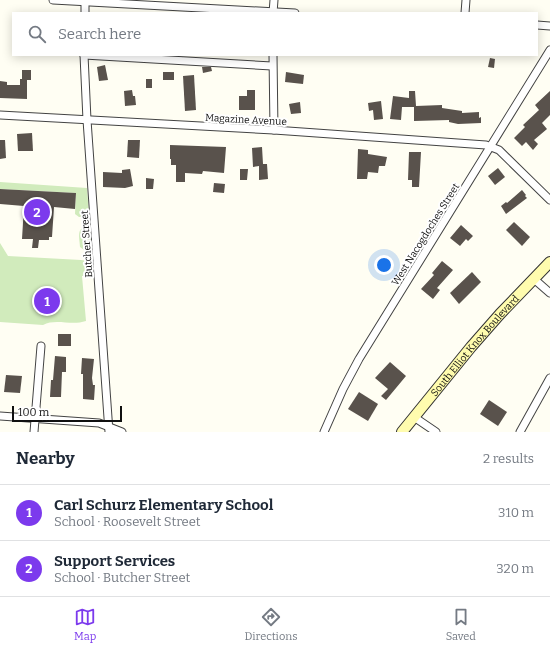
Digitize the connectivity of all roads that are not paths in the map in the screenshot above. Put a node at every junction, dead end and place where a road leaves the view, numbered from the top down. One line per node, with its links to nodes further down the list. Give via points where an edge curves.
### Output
1 (53, 0): 4 (street)
2 (274, 0): 6 (street)
3 (466, 0): 7 (street)
4 (85, 1): 5 (street); 6 (street)
5 (85, 12)
6 (273, 12)
7 (465, 12)
8 (538, 25): 9 (street)
9 (550, 26)
10 (550, 50): 18 (street, West Nacogdoches Street)
11 (84, 56): 16 (street, Butcher Street)
12 (101, 56): 14 (street)
13 (272, 56): 14 (street)
14 (272, 66): 17 (street)
15 (0, 115): 16 (street, Magazine Avenue)
16 (87, 120): 17 (street, Magazine Avenue); 28 (street, Butcher Street)
17 (274, 130): 18 (street, Magazine Avenue)
18 (491, 146): 19 (street, via 499,150); 31 (street, West Nacogdoches Street, via 359,358)
19 (550, 200)
20 (550, 262): 21 (main road, South Elliot Knox Boulevard)
21 (534, 279): 22 (street); 26 (main road, South Elliot Knox Boulevard, via 468,350)
22 (550, 293)
23 (41, 346): 27 (street)
24 (550, 378): 34 (street)
25 (0, 416): 27 (street)
26 (414, 417): 32 (main road, South Elliot Knox Boulevard); 33 (street)
27 (35, 419): 28 (street, via 99,423); 29 (street)
28 (108, 429): 30 (street)
29 (34, 432)
30 (122, 432)
31 (324, 432)
32 (402, 432)
33 (436, 432)
34 (520, 432)

